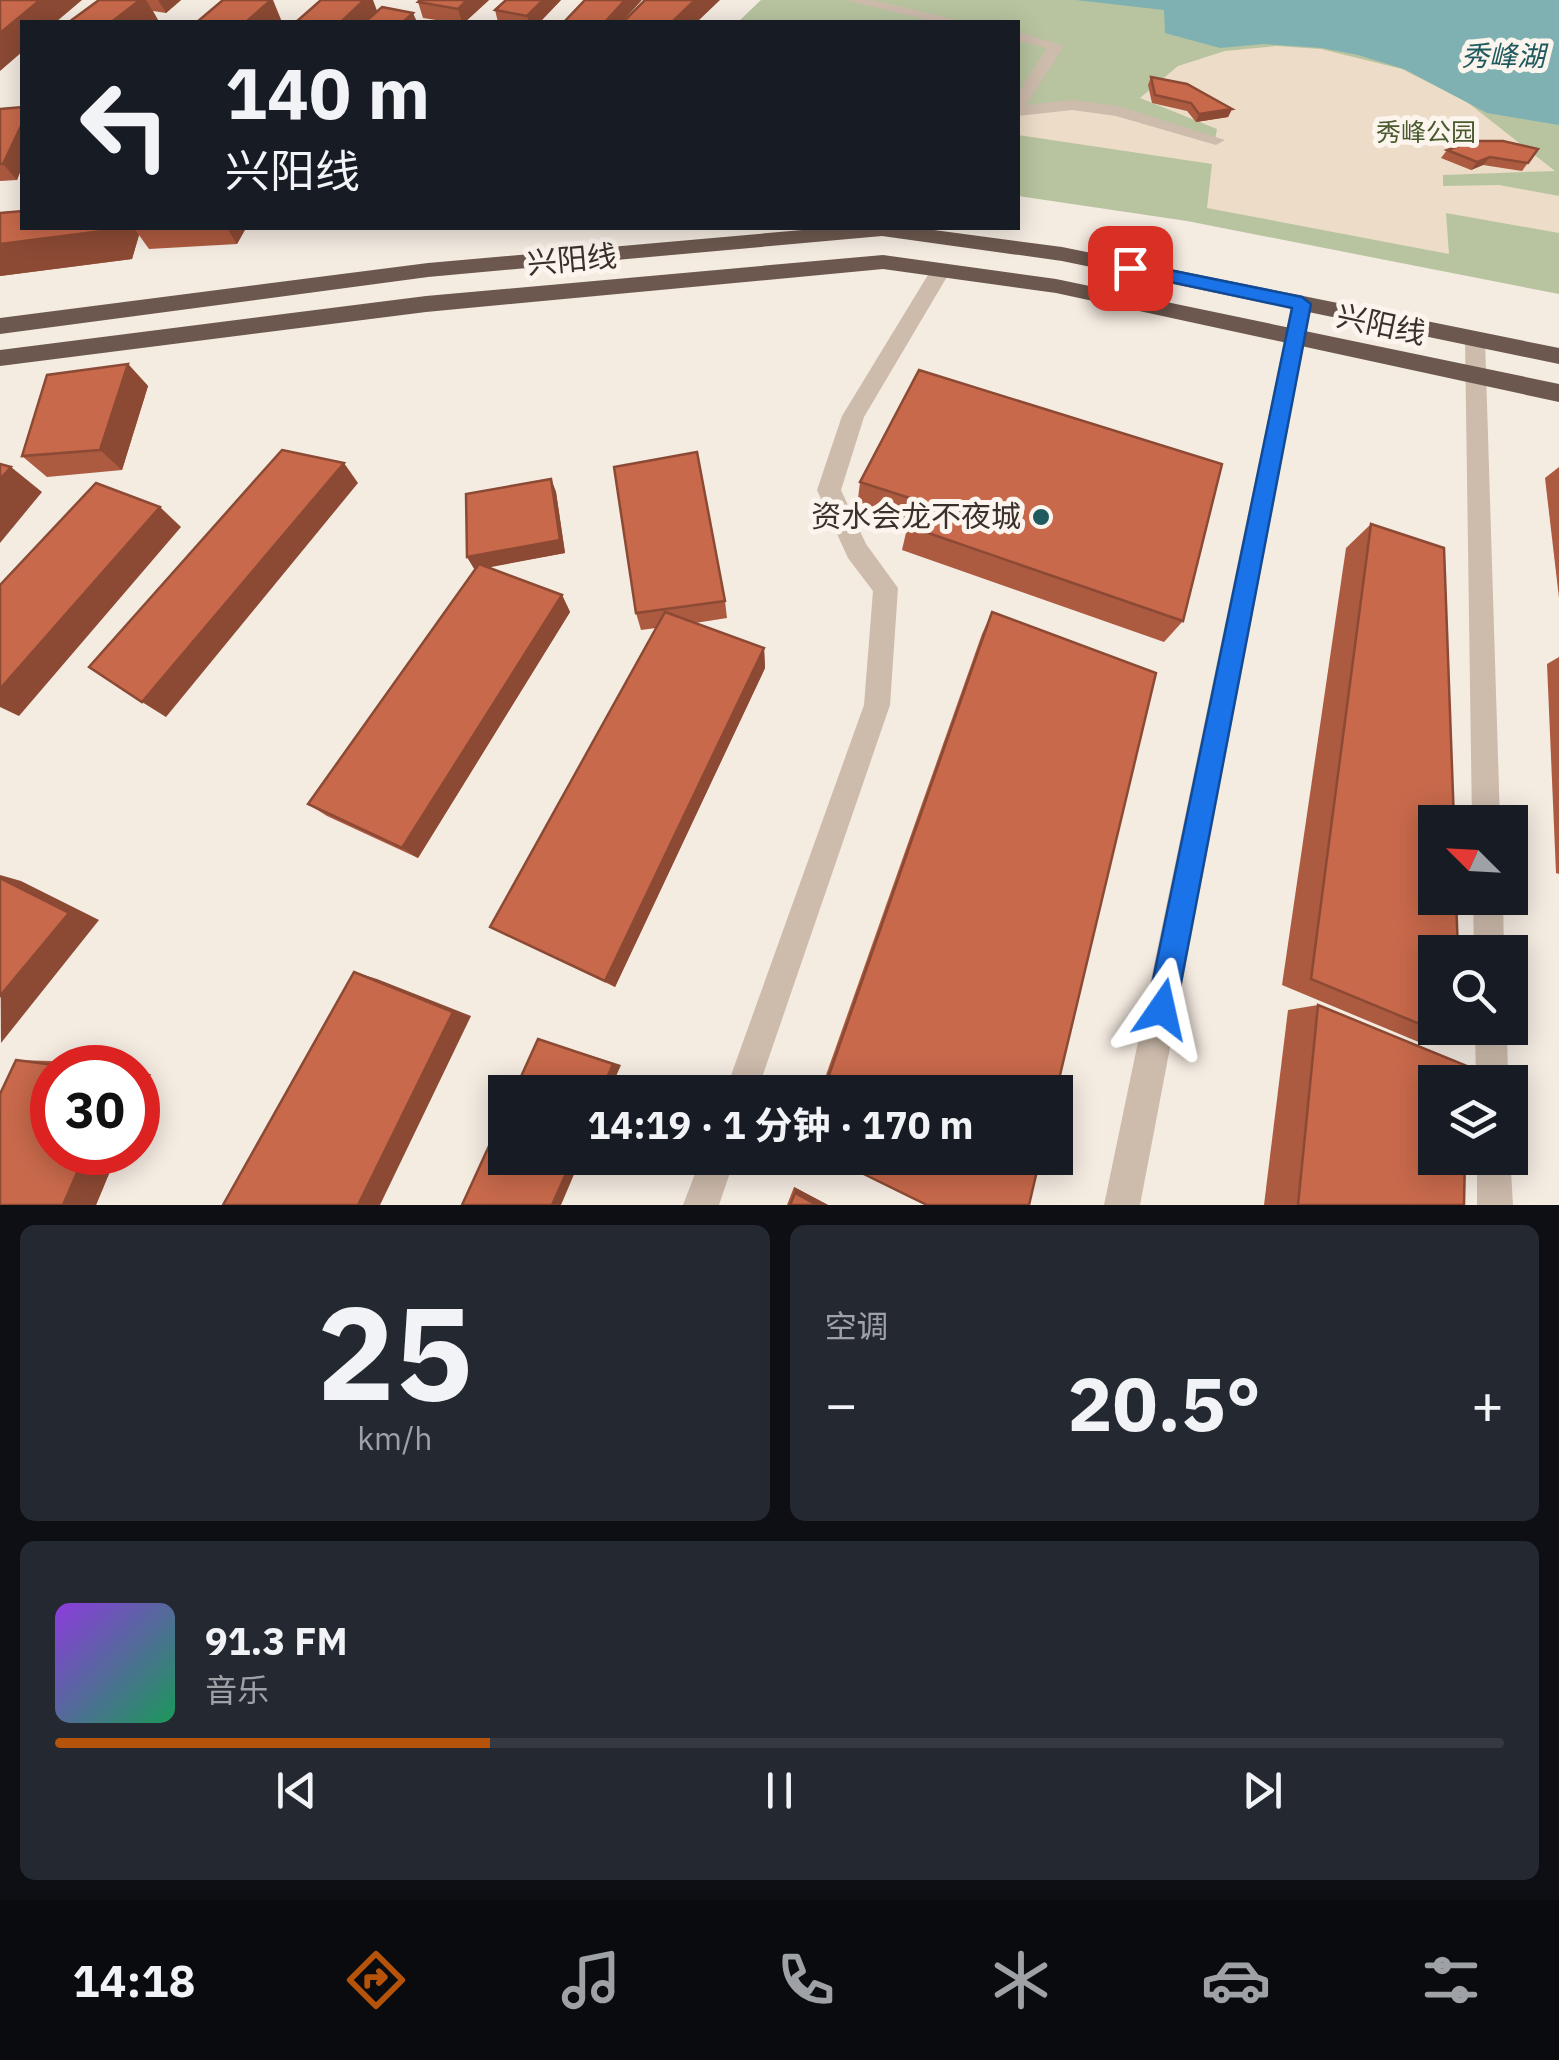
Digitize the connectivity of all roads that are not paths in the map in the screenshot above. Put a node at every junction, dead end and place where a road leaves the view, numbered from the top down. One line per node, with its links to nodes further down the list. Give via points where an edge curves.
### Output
1 (852, 0): 2 (street)
2 (947, 20)
3 (1020, 37): 4 (street, via 1056,46)
4 (1020, 105)
5 (1020, 108): 6 (street, via 1072,104 1118,111)
6 (1216, 140)
7 (871, 230): 11 (highway, 兴阳线, via 428,270)
8 (889, 230): 10 (highway, 兴阳线, via 1062,254)
9 (941, 270): 12 (highway, 兴阳线, via 1056,286); 15 (highway, 兴阳线, via 883,262 466,300); 19 (street, via 852,416 829,490 857,551 886,588 877,705)
10 (1302, 304): 12 (street); 13 (highway, 兴阳线)
11 (0, 326)
12 (1296, 337): 16 (highway, 兴阳线); 23 (street)
13 (1475, 339): 14 (highway, 兴阳线); 16 (street)
14 (1559, 356)
15 (0, 358)
16 (1477, 376): 17 (highway, 兴阳线); 18 (street)
17 (1559, 393)
18 (1486, 805)
19 (747, 1075)
20 (712, 1175): 22 (street)
21 (1494, 1175): 24 (street)
22 (701, 1205)
23 (1122, 1205)
24 (1495, 1205)

